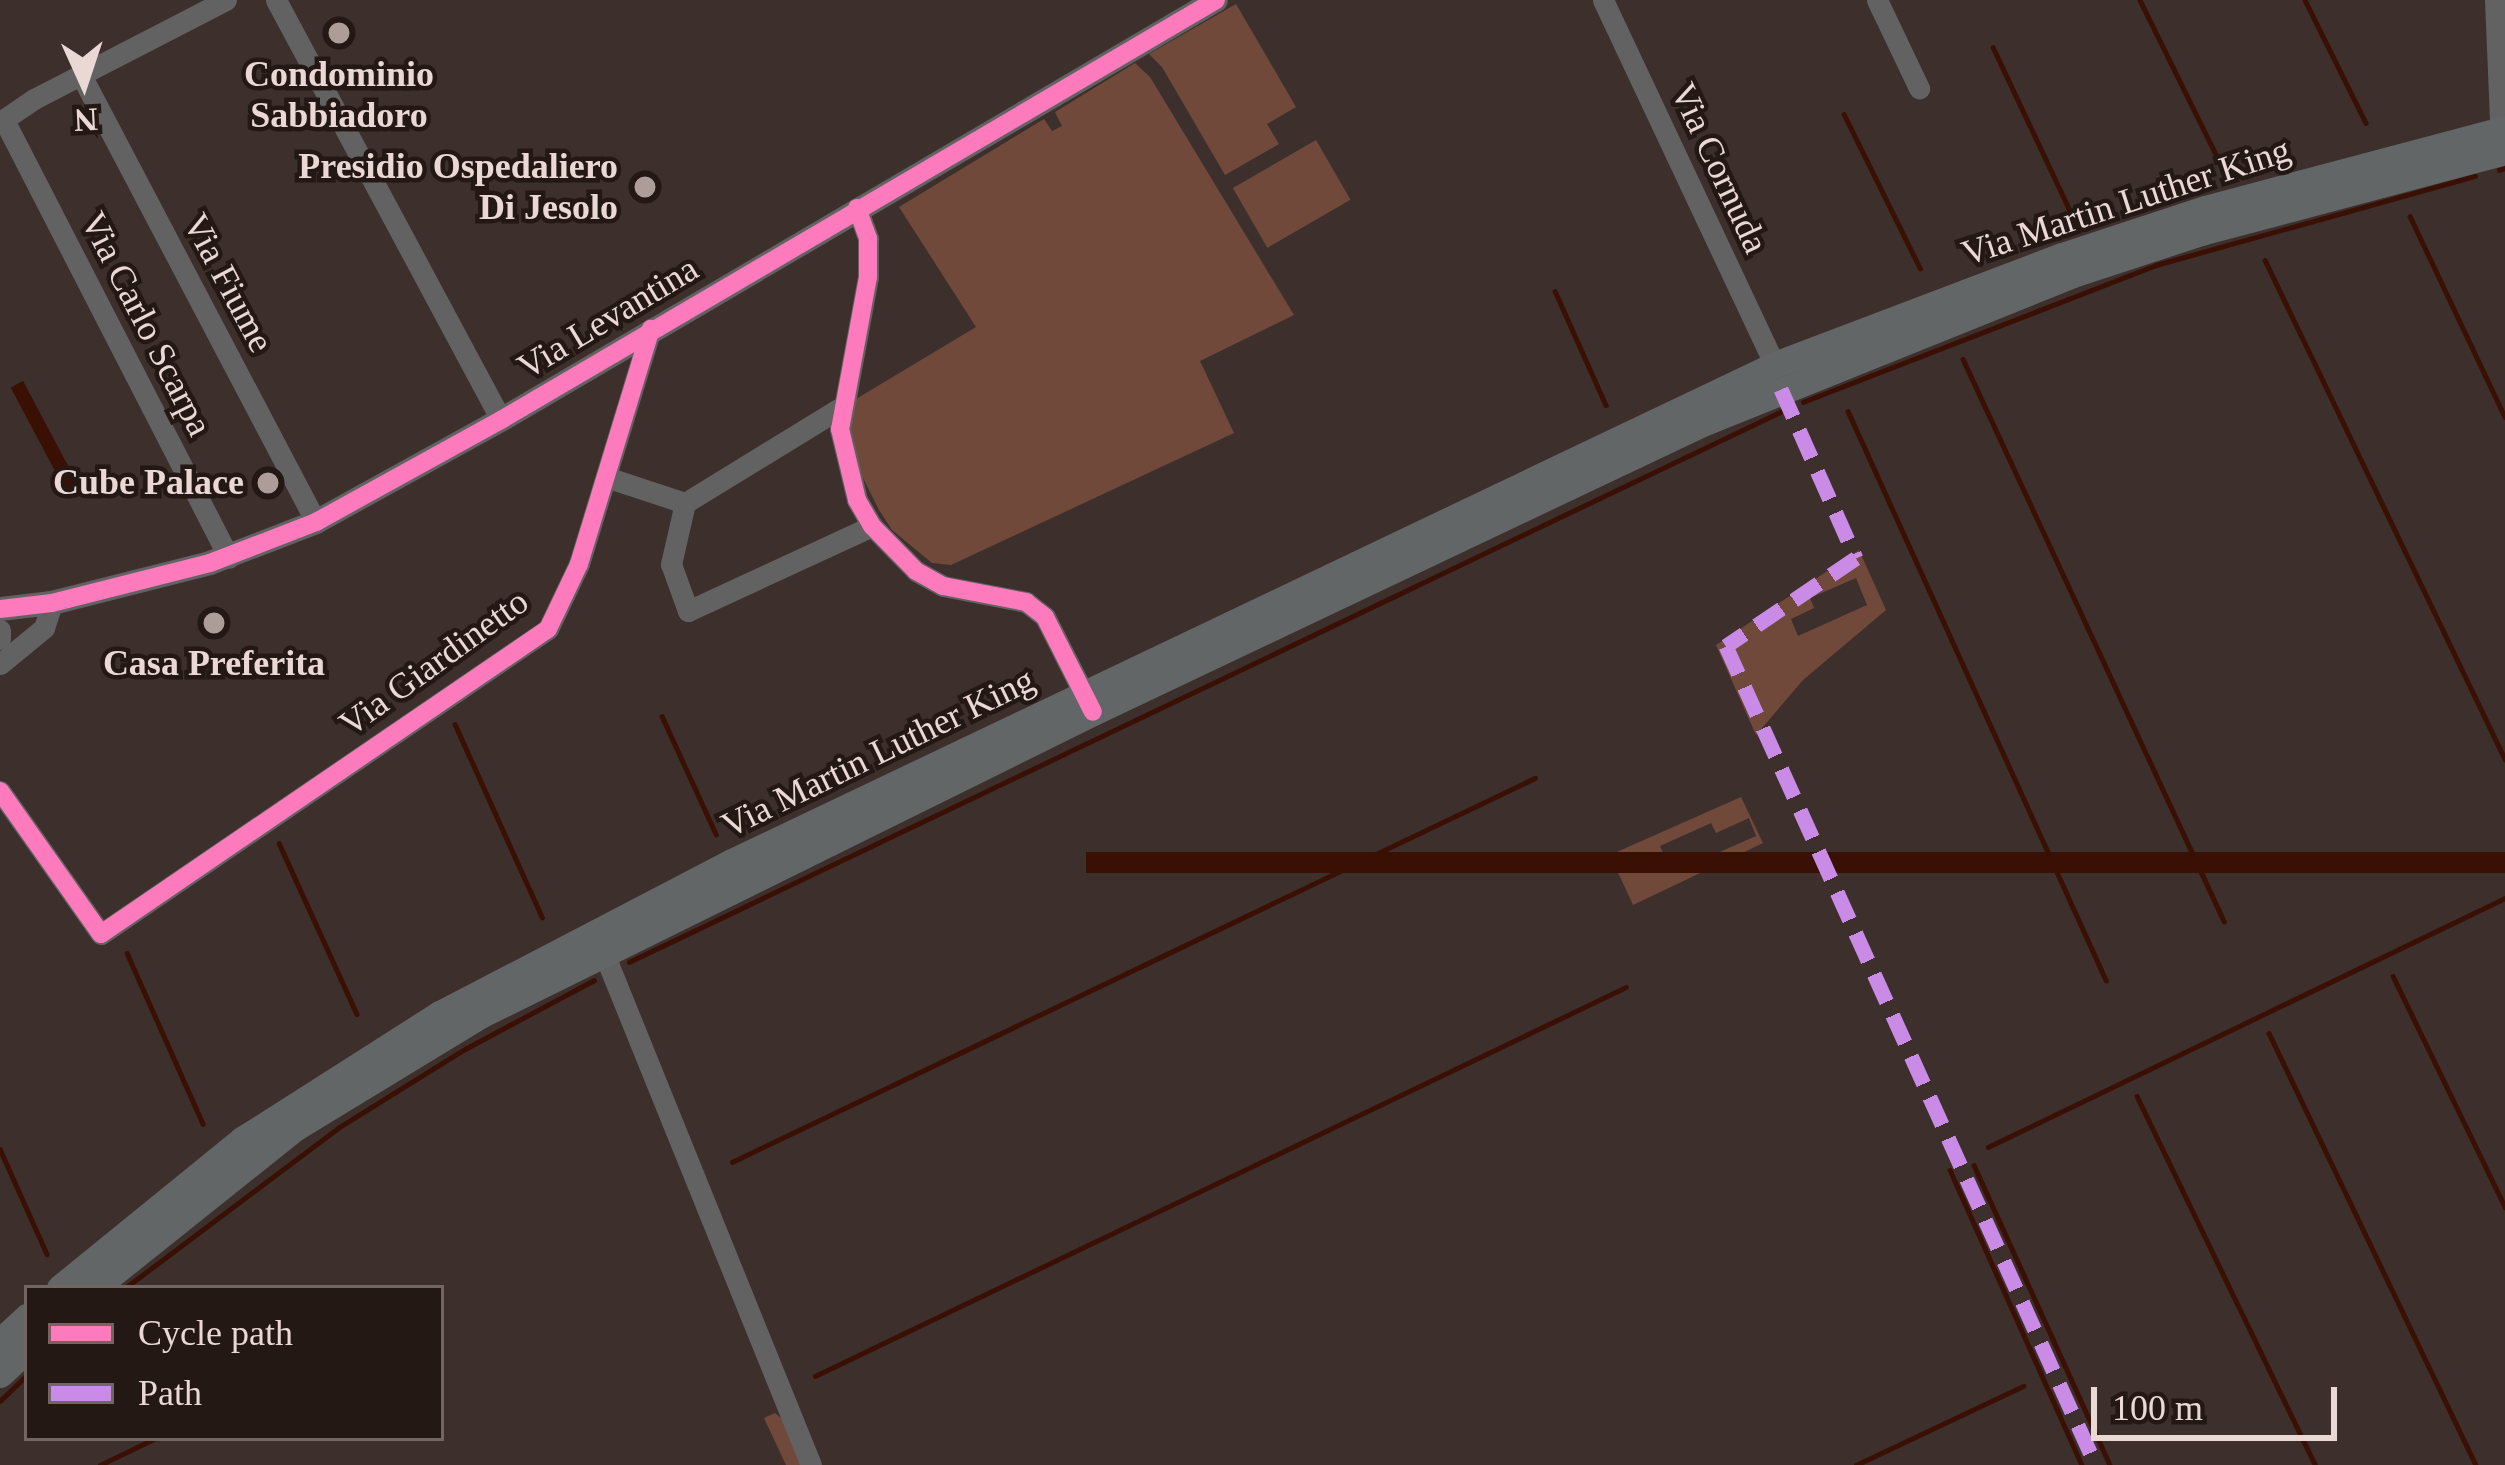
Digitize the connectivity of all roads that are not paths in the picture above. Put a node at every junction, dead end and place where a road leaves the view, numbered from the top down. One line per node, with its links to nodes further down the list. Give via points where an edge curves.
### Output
1 (226, 0): 7 (street)
2 (276, 0): 15 (street)
3 (1216, 0): 11 (street, Via Levantina)
4 (1603, 0): 13 (street, Via Cornuda)
5 (1877, 0): 8 (street)
6 (2495, 0): 10 (street)
7 (81, 75): 9 (street); 18 (street, Via Fiume)
8 (1919, 88)
9 (2, 121): 20 (street, Via Carlo Scarpa)
10 (2503, 140): 13 (main road, Via Martin Luther King, via 2073,274)
11 (856, 208): 12 (street, Via Levantina); 14 (street, via 868,238 868,278)
12 (651, 329): 15 (street, Via Levantina); 16 (street, Via Giardinetto)
13 (1778, 377): 26 (main road, Via Martin Luther King)
14 (840, 408): 17 (street); 19 (street, via 846,468)
15 (501, 420): 18 (street, Via Levantina)
16 (607, 477): 17 (street); 27 (street, Via Giardinetto, via 548,629 101,934)
17 (686, 503): 19 (street, via 671,564 688,611)
18 (316, 522): 20 (street, Via Levantina)
19 (872, 526): 26 (street, via 943,586 1026,602 1045,616)
20 (229, 558): 21 (street, Via Levantina)
21 (52, 603): 22 (street, Via Levantina); 25 (street, via 44,628)
22 (0, 609)
23 (0, 630): 24 (street)
24 (0, 639)
25 (0, 664)
26 (1089, 703): 28 (main road, Via Martin Luther King); 29 (main road, Via Martin Luther King, via 732,862 376,1051 242,1140)
27 (0, 791)
28 (603, 951): 30 (main road, Via Martin Luther King, via 296,1126); 35 (street)
29 (64, 1285)
30 (98, 1285)
31 (24, 1320): 32 (main road)
32 (0, 1342)
33 (24, 1352): 34 (main road)
34 (0, 1374)
35 (811, 1465)

